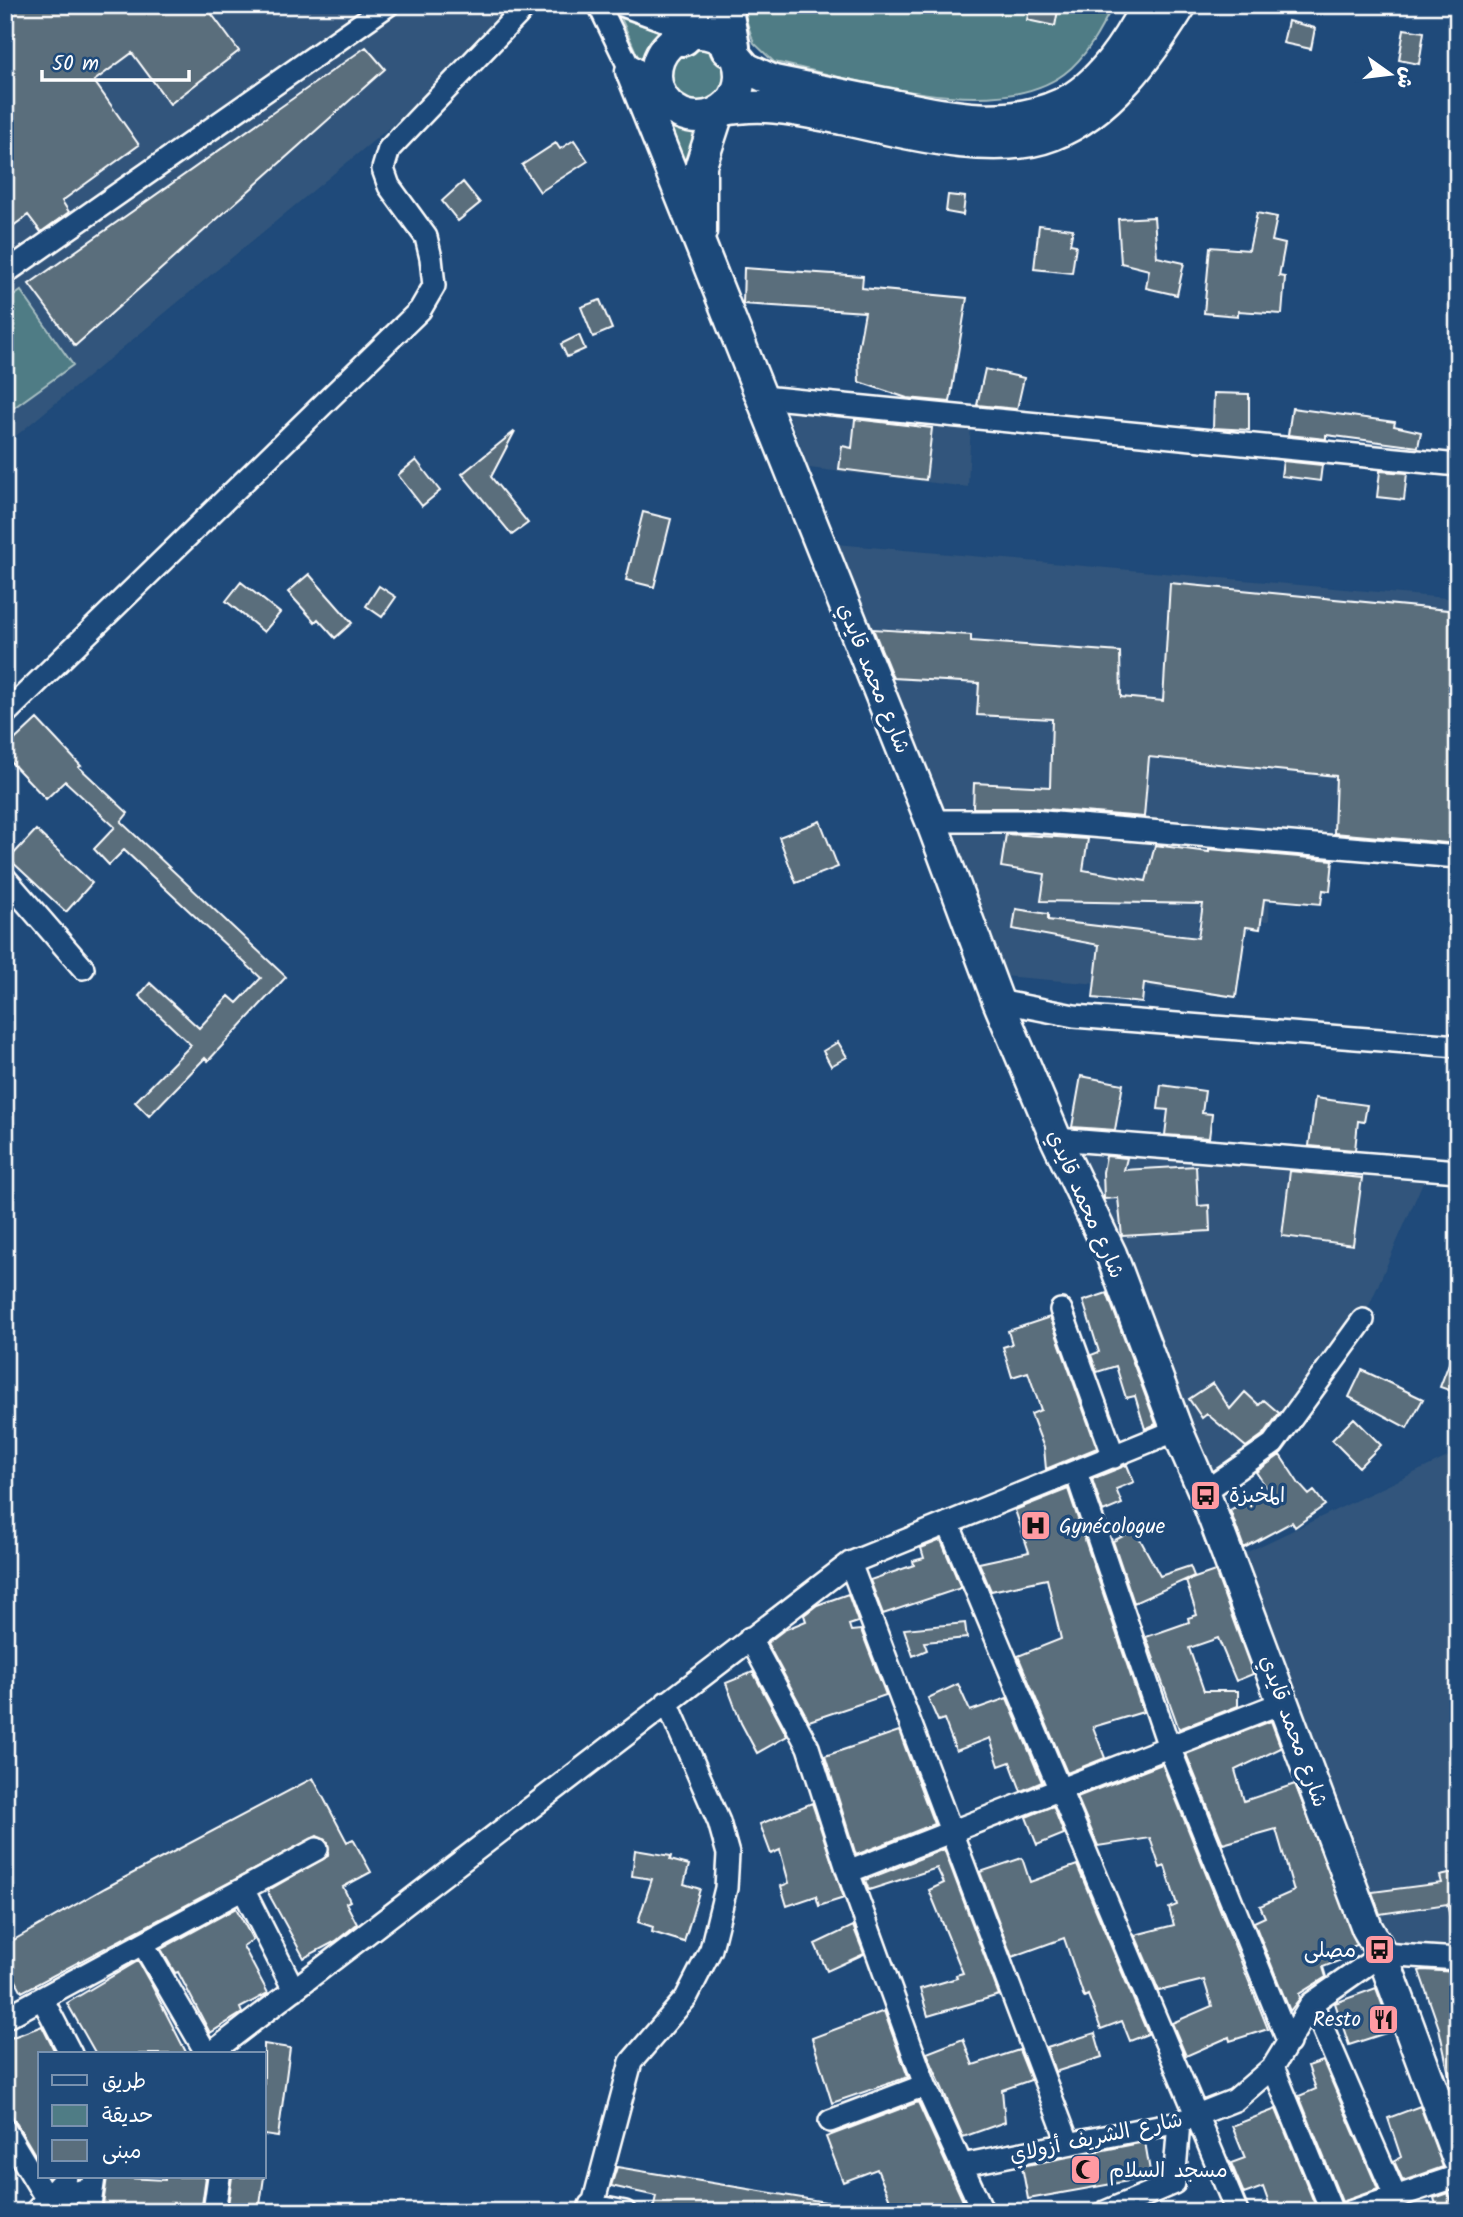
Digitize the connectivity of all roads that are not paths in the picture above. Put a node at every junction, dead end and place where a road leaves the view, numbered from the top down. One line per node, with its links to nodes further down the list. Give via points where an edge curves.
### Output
1 (388, 5): 11 (street)
2 (527, 5): 14 (street, via 389,149 383,169 388,186 426,237 431,258 434,286 420,310)
3 (599, 5): 8 (street)
4 (622, 5): 7 (street)
5 (1147, 5): 7 (main road, via 1101,73 1062,104 1009,119 963,120 774,81 747,68)
6 (1181, 5): 9 (main road, via 1157,44 1094,112 1051,136 977,143 935,139 782,107 746,105)
7 (707, 30): 8 (main road, via 665,50); 9 (main road, via 740,68 737,92)
8 (653, 87): 9 (main road, via 694,118); 10 (main road, شارع محمد قايدي, via 659,144)
9 (720, 112): 10 (main road, via 701,165)
10 (702, 253): 12 (main road, شارع محمد قايدي)
11 (5, 273)
12 (763, 397): 13 (street); 15 (main road, شارع محمد قايدي)
13 (1458, 465)
14 (5, 714)
15 (931, 821): 16 (street, via 1032,821); 19 (main road, شارع محمد قايدي)
16 (1458, 857)
17 (5, 878): 18 (street)
18 (83, 968)
19 (998, 1001): 20 (street, via 1074,1016); 21 (main road, شارع محمد قايدي)
20 (1458, 1046)
21 (1056, 1139): 22 (street); 25 (main road, شارع محمد قايدي, via 1111,1254)
22 (1458, 1171)
23 (1060, 1310): 26 (street)
24 (1363, 1320): 28 (street, via 1273,1444)
25 (1177, 1430): 26 (street); 28 (main road, شارع محمد قايدي)
26 (1114, 1457): 27 (street)
27 (1076, 1472): 29 (street); 34 (street)
28 (1204, 1492): 33 (main road, شارع محمد قايدي)
29 (948, 1524): 30 (street); 35 (street)
30 (850, 1563): 31 (street); 36 (street)
31 (750, 1638): 32 (street); 38 (street, via 808,1747)
32 (667, 1702): 43 (street); 65 (street, via 719,1822 728,1854 726,1888 712,1949 686,1998 631,2062)
33 (1284, 1702): 34 (street); 41 (main road, شارع محمد قايدي, via 1367,1928)
34 (1169, 1747): 35 (street); 47 (street)
35 (1062, 1791): 36 (street); 53 (street)
36 (951, 1835): 38 (street); 56 (street)
37 (317, 1849): 39 (street)
38 (848, 1872): 51 (street)
39 (243, 1889): 40 (street); 43 (street)
40 (143, 1944): 44 (street); 49 (street)
41 (1382, 1954): 42 (street); 45 (street, شارع الشريف أزولاي); 52 (main road, شارع محمد قايدي)
42 (1458, 1959)
43 (294, 1990): 49 (street)
44 (42, 1998): 46 (street); 48 (street)
45 (1312, 2003): 47 (street, شارع الشريف أزولاي); 63 (street)
46 (5, 2018)
47 (1289, 2043): 50 (street, شارع الشريف أزولاي)
48 (70, 2052)
49 (217, 2052)
50 (1272, 2067): 53 (street, شارع الشريف أزولاي, via 1235,2100); 72 (street)
51 (925, 2085): 54 (street); 58 (street)
52 (1449, 2110): 57 (main road, شارع محمد قايدي)
53 (1188, 2119): 56 (street, شارع الشريف أزولاي); 70 (street, via 1174,2183); 71 (street)
54 (830, 2121)
55 (5, 2130): 64 (street)
56 (1068, 2142): 58 (street, شارع الشريف أزولاي)
57 (1458, 2159)
58 (962, 2165): 69 (street)
59 (1458, 2176): 63 (street)
60 (65, 2178): 64 (street)
61 (219, 2178): 67 (street)
62 (93, 2183): 64 (street); 66 (street)
63 (1395, 2196): 73 (street)
64 (40, 2205)
65 (591, 2208): 68 (street)
66 (89, 2212)
67 (214, 2212)
68 (625, 2212)
69 (983, 2212)
70 (1105, 2212)
71 (1237, 2212)
72 (1332, 2212)
73 (1350, 2212)

